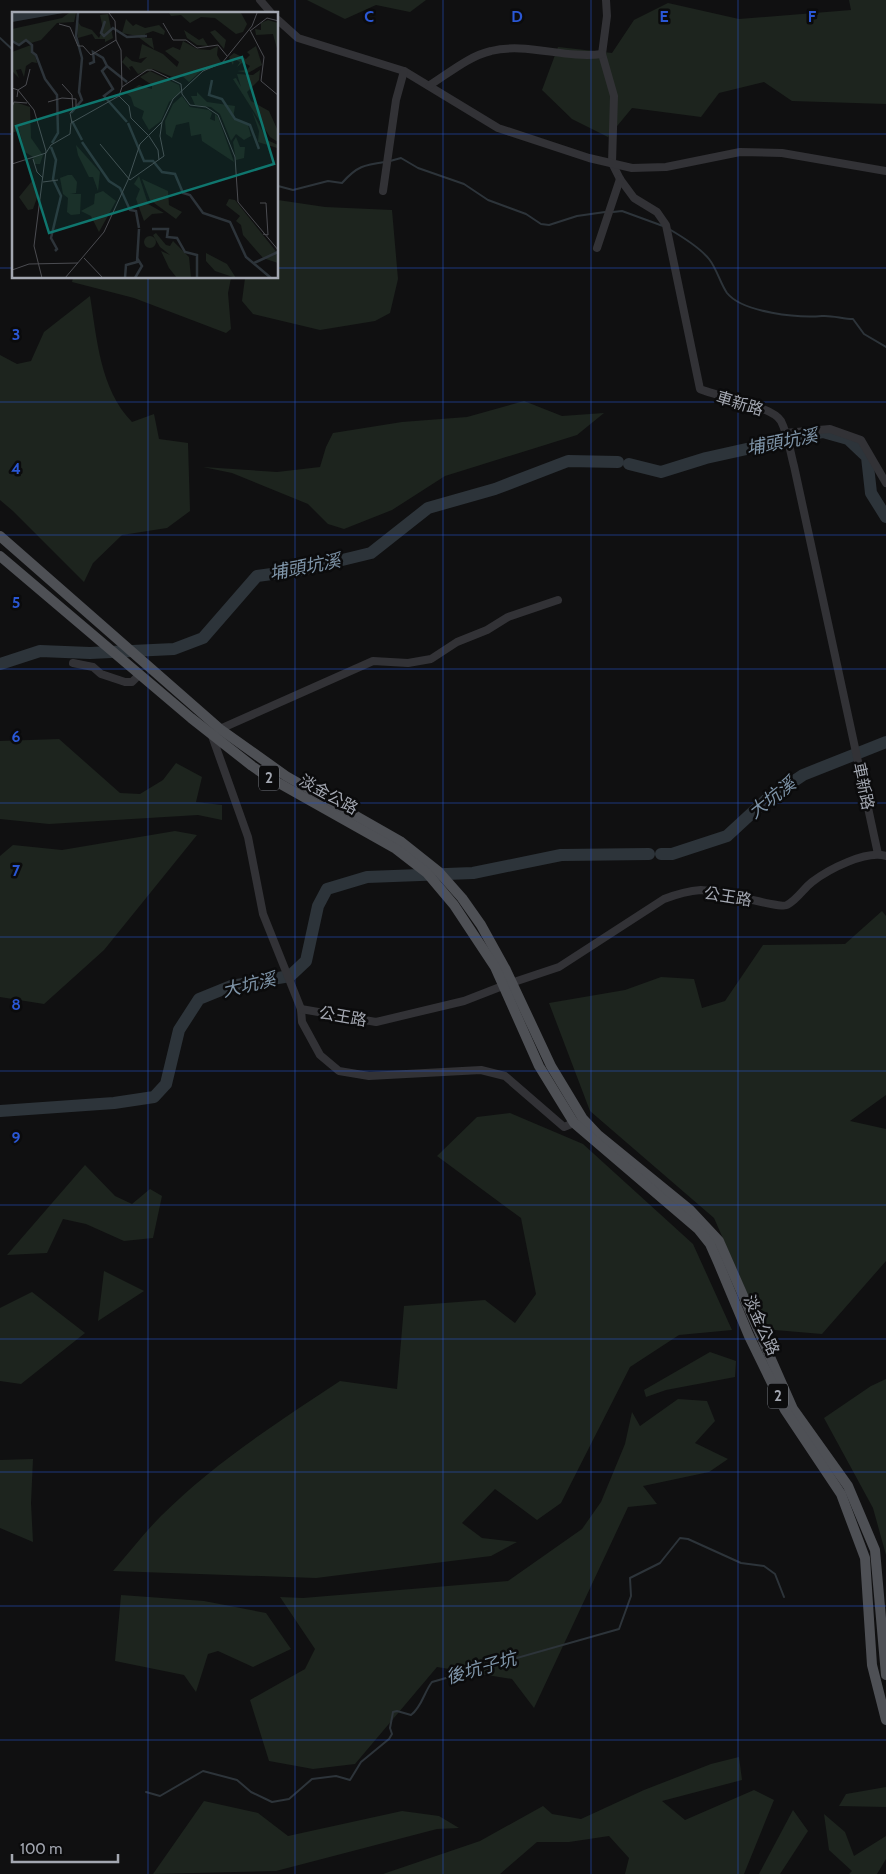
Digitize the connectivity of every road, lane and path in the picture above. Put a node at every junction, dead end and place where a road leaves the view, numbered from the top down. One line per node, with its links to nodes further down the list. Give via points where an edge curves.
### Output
1 (260, 0): 3 (street)
2 (606, 0): 5 (street, 車新路)
3 (270, 12)
4 (279, 21): 6 (street, via 298,38)
5 (602, 54): 7 (street, via 586,56 508,48 491,50 479,54); 8 (street, 車新路, via 614,96)
6 (404, 71): 7 (street); 11 (street, via 396,100)
7 (430, 85): 8 (street, via 498,128)
8 (612, 163): 9 (street, via 649,169 740,152 782,153); 10 (street, 車新路)
9 (886, 171)
10 (620, 179): 12 (street); 13 (street, 車新路, via 634,198 657,212 666,225 700,389 764,408 776,415)
11 (382, 191)
12 (597, 248)
13 (786, 435): 14 (street, via 830,429 861,440); 22 (street, 車新路, via 850,727)
14 (883, 472): 15 (street)
15 (886, 483)
16 (0, 536): 21 (main road, 淡金公路 / 2, via 154,671)
17 (0, 556): 20 (main road, 2)
18 (558, 600): 21 (street, via 508,617 431,659 415,663 373,661)
19 (73, 663): 20 (street, via 125,682 132,682)
20 (137, 672): 21 (main road, 淡金公路 / 2)
21 (216, 733): 25 (street, via 248,837 262,914); 26 (main road, 淡金公路 / 2, via 386,832 446,887 481,925)
22 (882, 855): 23 (street, 公王路, via 872,854 830,870 811,882 787,906 703,890 682,892 664,899 559,967)
23 (517, 981)
24 (500, 987): 25 (street, 公王路, via 464,1001 376,1022)
25 (301, 1009): 26 (street, via 302,1022 320,1055 339,1071 369,1076 481,1070 505,1076 564,1127)
26 (578, 1121): 27 (main road, 淡金公路 / 2, via 690,1210 718,1241 793,1409 848,1486 874,1550); 28 (main road, 淡金公路 / 2, via 698,1229 710,1244 785,1410 841,1494 865,1558)
27 (879, 1588): 28 (main road); 29 (main road, 淡金公路 / 2)
28 (867, 1589): 30 (main road, 淡金公路 / 2, via 872,1665)
29 (886, 1675)
30 (886, 1720)

